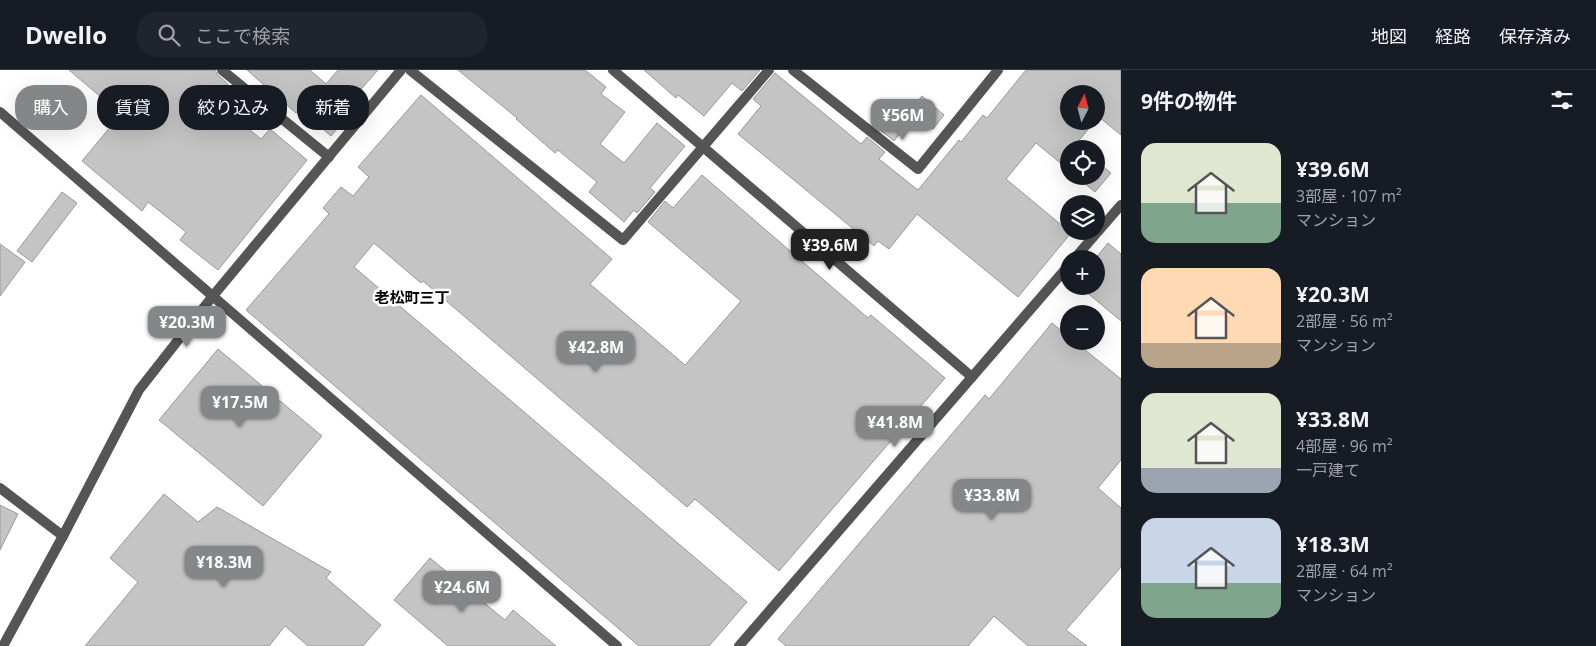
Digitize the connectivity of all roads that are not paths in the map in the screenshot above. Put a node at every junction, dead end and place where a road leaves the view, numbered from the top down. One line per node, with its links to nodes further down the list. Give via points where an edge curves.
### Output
1 (222, 70): 10 (street)
2 (401, 70): 10 (street)
3 (410, 70): 9 (street, via 623,240)
4 (613, 70): 9 (street)
5 (769, 70): 9 (street)
6 (793, 70): 7 (street, via 918,169)
7 (998, 70)
8 (0, 112): 14 (street)
9 (704, 146): 15 (street)
10 (329, 157): 14 (street)
11 (1121, 205): 12 (street)
12 (1082, 250)
13 (1060, 275): 15 (street)
14 (212, 297): 17 (street, via 139,390); 19 (street)
15 (972, 377): 20 (street)
16 (0, 488): 17 (street)
17 (63, 536): 18 (street)
18 (3, 646)
19 (617, 646)
20 (740, 646)

